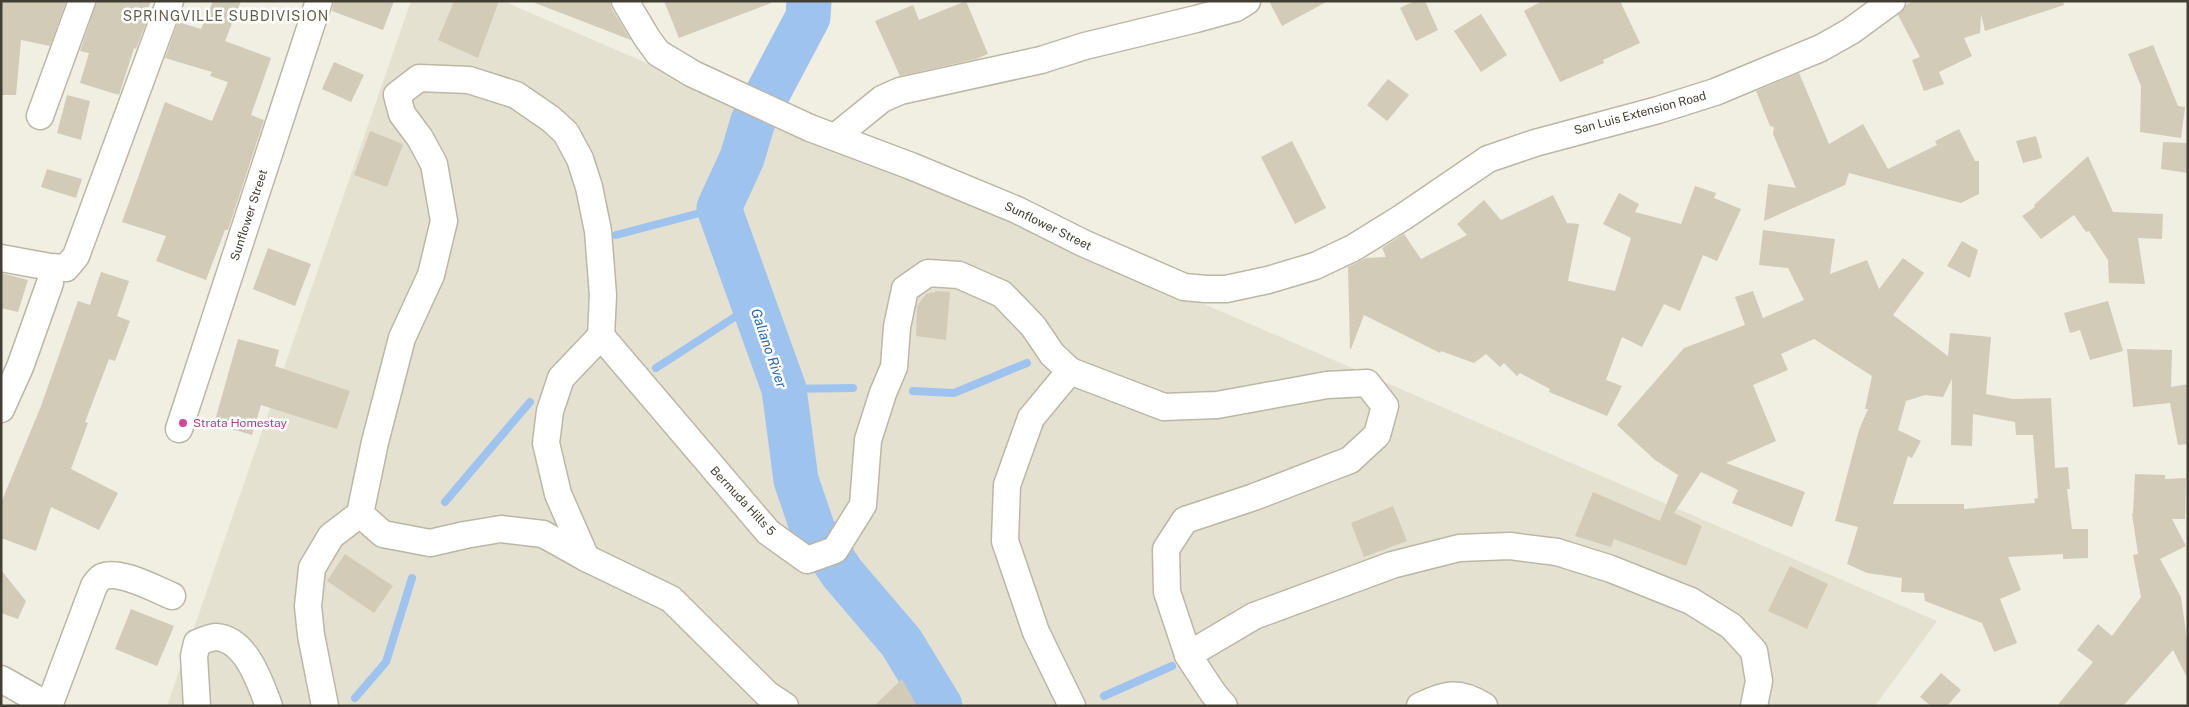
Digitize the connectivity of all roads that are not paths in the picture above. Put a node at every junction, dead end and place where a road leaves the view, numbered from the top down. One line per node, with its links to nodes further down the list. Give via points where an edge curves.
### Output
1 (82, 1): 7 (street)
2 (170, 1): 11 (street, via 76,256)
3 (319, 1): 16 (street, Sunflower Street)
4 (625, 1): 8 (street, Sunflower Street, via 658,52 693,74)
5 (1247, 1): 8 (street, via 1236,8 1041,60 900,91 882,99)
6 (1892, 1): 9 (street, San Luis Extension Road, via 1821,48 1715,92 1535,142)
7 (40, 116)
8 (835, 137): 9 (street, Sunflower Street, via 1017,210 1184,287 1206,289 1226,289 1315,266 1403,218)
9 (1488, 159)
10 (1, 258): 11 (street, via 50,267)
11 (58, 275): 13 (street)
12 (601, 336): 14 (street, Bermuda Hills 5, via 768,532 807,560 835,550 863,505 868,440 894,367 897,327 905,289 928,273 960,275 1002,294); 17 (street, via 604,295 598,231 580,159 566,133 516,95 469,80 419,78 397,95 402,114 434,164 444,221 430,274 402,338 374,442); 18 (street, via 561,378 550,412 546,443 558,494)
13 (10, 361): 15 (street)
14 (1070, 371): 20 (street, via 1164,407 1217,405 1327,385 1367,384 1385,406 1377,435 1350,460 1185,520 1166,549 1167,592); 26 (street, via 1031,418 1006,485 1005,540 1036,632)
15 (1, 409)
16 (179, 429)
17 (360, 514): 18 (street, via 383,534 430,543 501,529 543,534); 24 (street, via 331,536 312,568 308,606)
18 (586, 558): 25 (street, via 671,599 767,694)
19 (172, 596): 21 (street, via 133,580 114,575 102,577 91,592 49,706)
20 (1188, 655): 27 (street); 30 (street, via 1254,616 1392,564 1459,548 1510,546 1558,552 1611,569 1691,601 1731,626 1754,651 1759,681)
21 (1, 679)
22 (197, 706): 23 (street, via 194,656 197,643 214,637 226,639 241,650 260,682)
23 (269, 706)
24 (325, 706)
25 (785, 706)
26 (1072, 706)
27 (1224, 706)
28 (1420, 706): 29 (street, via 1442,696 1469,696)
29 (1484, 706)
30 (1754, 706)

